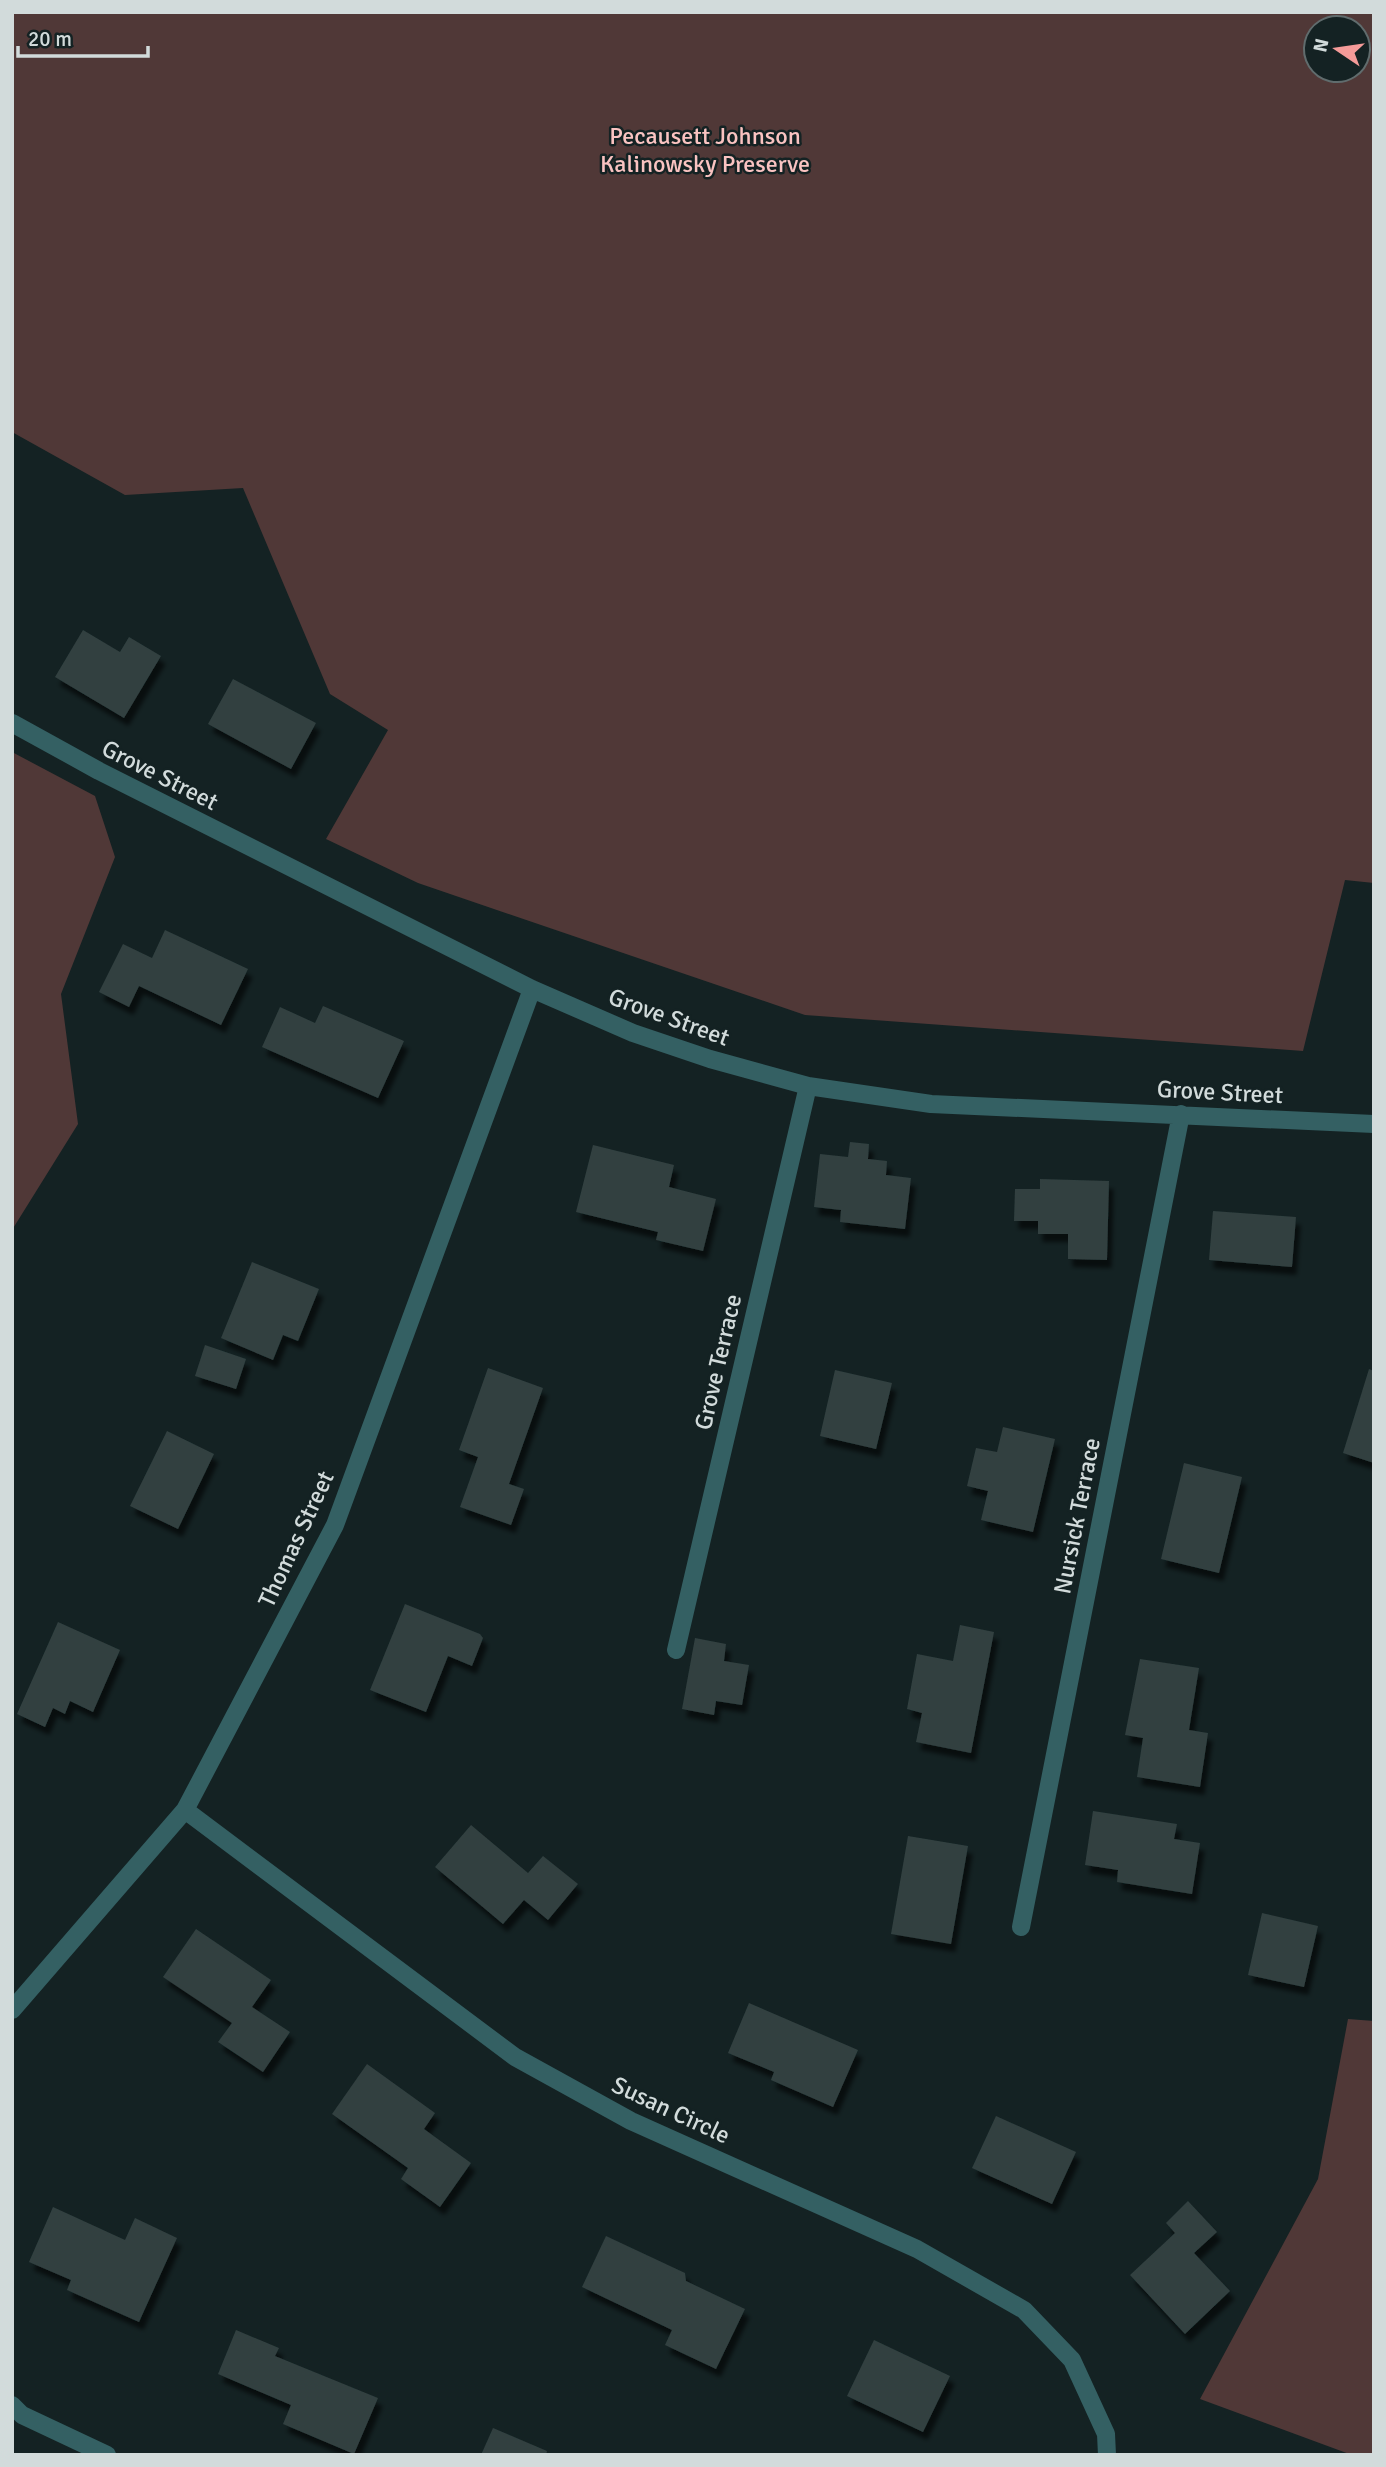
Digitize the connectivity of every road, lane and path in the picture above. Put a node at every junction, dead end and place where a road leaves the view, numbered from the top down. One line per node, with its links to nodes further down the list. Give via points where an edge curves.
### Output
1 (12, 723): 2 (street, Grove Street)
2 (533, 989): 3 (street, Grove Street, via 633,1032); 7 (street, Thomas Street, via 335,1525)
3 (808, 1086): 4 (street, Grove Street, via 931,1104); 6 (street, Grove Terrace)
4 (1181, 1114): 5 (street, Grove Street); 8 (street, Nursick Terrace)
5 (1374, 1124)
6 (676, 1650)
7 (185, 1810): 9 (street, Thomas Street); 12 (street, Susan Circle, via 515,2057 631,2121 917,2249 1024,2310 1072,2360 1106,2434)
8 (1021, 1927)
9 (12, 2010)
10 (12, 2404): 11 (street, via 22,2415)
11 (107, 2455)
12 (1107, 2455)

